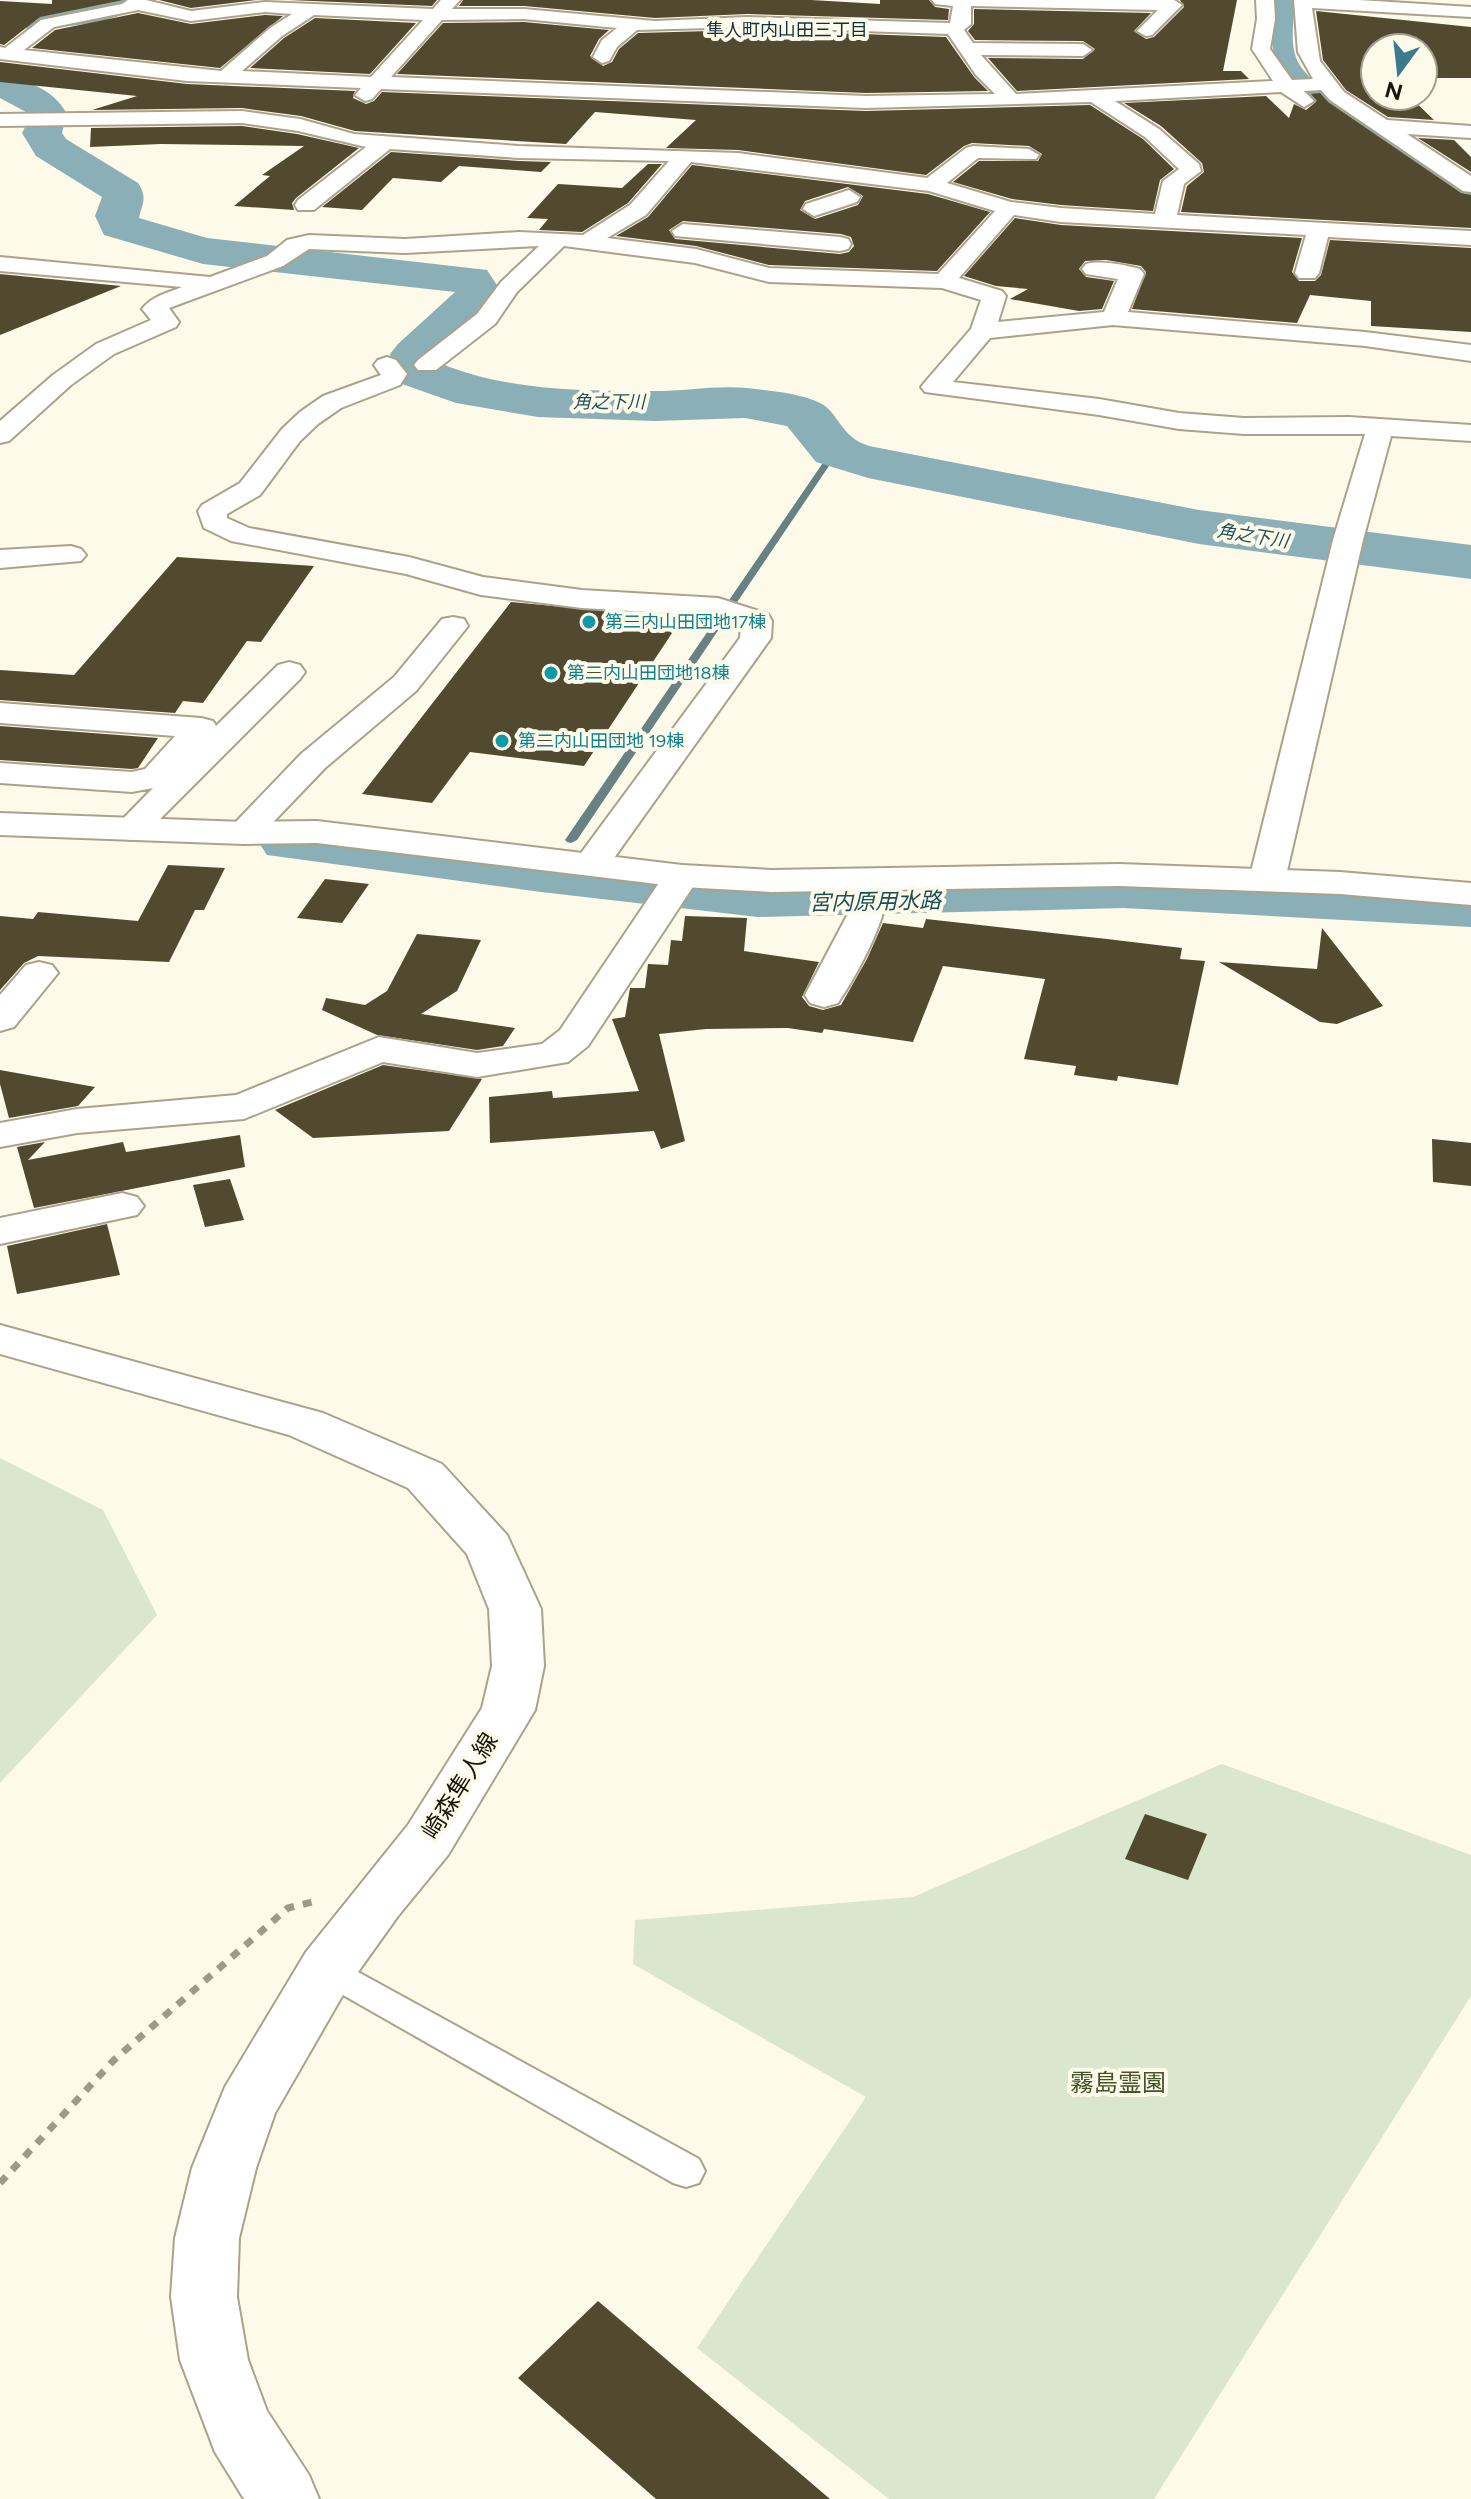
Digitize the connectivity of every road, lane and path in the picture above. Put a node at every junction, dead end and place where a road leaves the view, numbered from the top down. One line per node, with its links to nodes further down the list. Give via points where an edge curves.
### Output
1 (451, 0): 10 (street)
2 (708, 0): 12 (street)
3 (941, 0): 5 (street)
4 (1265, 0): 30 (street, via 1261,49)
5 (962, 1): 14 (street); 15 (street, via 1173,5)
6 (1303, 1): 9 (street); 28 (street, via 1303,45)
7 (137, 3): 8 (street, via 191,16 265,7); 19 (street, via 117,13 54,22)
8 (311, 9): 10 (street); 26 (street)
9 (1471, 12)
10 (437, 15): 13 (street, via 524,14); 21 (street)
11 (829, 20): 12 (street); 14 (street); 16 (street)
12 (688, 22): 13 (street)
13 (633, 24): 20 (street)
14 (964, 26): 17 (street)
15 (1146, 31)
16 (831, 47)
17 (970, 49): 18 (street); 24 (street)
18 (1083, 50)
19 (5, 53): 25 (street)
20 (602, 57)
21 (399, 59): 22 (street); 27 (street)
22 (429, 59)
23 (957, 71): 24 (street)
24 (983, 71): 33 (street)
25 (187, 75): 26 (street); 31 (street)
26 (226, 76): 27 (street)
27 (373, 82): 29 (street); 38 (street)
28 (1324, 84): 30 (street); 37 (street)
29 (487, 86): 33 (street, via 686,104); 34 (street)
30 (1287, 86): 32 (street); 35 (street)
31 (162, 94)
32 (1095, 96): 33 (street); 56 (street, via 1188,164 1190,171 1174,181)
33 (1011, 100)
34 (470, 108)
35 (1324, 115)
36 (0, 120): 38 (street, via 242,117)
37 (1381, 126): 39 (street); 49 (street)
38 (318, 130): 40 (street)
39 (1471, 132)
40 (385, 143): 41 (street); 52 (street)
41 (519, 152): 42 (street, via 588,162); 44 (street)
42 (686, 155): 45 (street); 50 (street)
43 (1029, 155): 47 (street, via 973,152)
44 (498, 171)
45 (667, 177): 46 (street); 57 (street, via 638,210)
46 (698, 180)
47 (931, 185): 50 (street); 53 (street)
48 (776, 186): 50 (street)
49 (1471, 186)
50 (858, 192): 54 (street)
51 (1074, 196): 55 (street)
52 (306, 205)
53 (1009, 208): 55 (street); 66 (street)
54 (814, 209)
55 (1061, 215): 56 (street)
56 (1165, 220): 58 (street)
57 (610, 225): 61 (street); 65 (street, via 845,238)
58 (1319, 229): 59 (street); 64 (street)
59 (1471, 238)
60 (559, 239): 61 (street); 67 (street, via 405,246 324,241 295,245 280,258); 72 (street, via 509,287 486,319)
61 (587, 243): 65 (street, via 696,256 769,275)
62 (0, 264): 67 (street)
63 (1094, 269): 68 (street, via 1132,274)
64 (1307, 273)
65 (817, 276): 66 (street)
66 (944, 281): 69 (street, via 994,296)
67 (218, 283): 75 (street, via 161,303 154,309 167,322 105,349)
68 (1113, 318): 69 (street); 70 (street)
69 (983, 331): 73 (street, via 934,387 1179,421)
70 (1471, 353)
71 (387, 365): 87 (street, via 394,374 391,380 332,402 309,418 250,489 212,511 214,522 241,535 409,566 481,586 729,611 757,621 755,638)
72 (427, 365)
73 (1380, 429): 74 (street); 88 (street)
74 (1471, 433)
75 (0, 435)
76 (71, 555): 77 (street)
77 (0, 559)
78 (453, 626): 86 (street, via 405,684 313,761)
79 (289, 672): 85 (street)
80 (240, 682): 82 (street)
81 (0, 713): 82 (street)
82 (201, 728): 83 (street, via 156,777 132,782)
83 (0, 773)
84 (0, 824): 85 (street)
85 (131, 829): 86 (street)
86 (244, 833): 87 (street, via 317,832)
87 (591, 864): 89 (street)
88 (1267, 880): 90 (street, via 1119,875); 91 (street)
89 (674, 888): 90 (street, via 772,881); 95 (street, via 574,1038 554,1054 477,1065 379,1049 244,1107 77,1121)
90 (869, 893): 93 (street)
91 (1471, 894)
92 (39, 973): 94 (street)
93 (824, 995)
94 (0, 1019)
95 (0, 1135)
96 (122, 1206): 97 (street)
97 (0, 1231)
98 (0, 1339): 99 (street, 崎森隼人線, via 306,1424 425,1476 489,1547 515,1609 518,1666 508,1710 428,1840)
99 (378, 1900): 100 (street, 崎森隼人線); 102 (path, via 348,1893 288,1908 114,2060)
100 (327, 1969): 101 (lane); 103 (street, 崎森隼人線, via 247,2106 224,2168 207,2238 204,2297 214,2360 239,2429)
101 (686, 2171)
102 (0, 2183)
103 (284, 2499)

